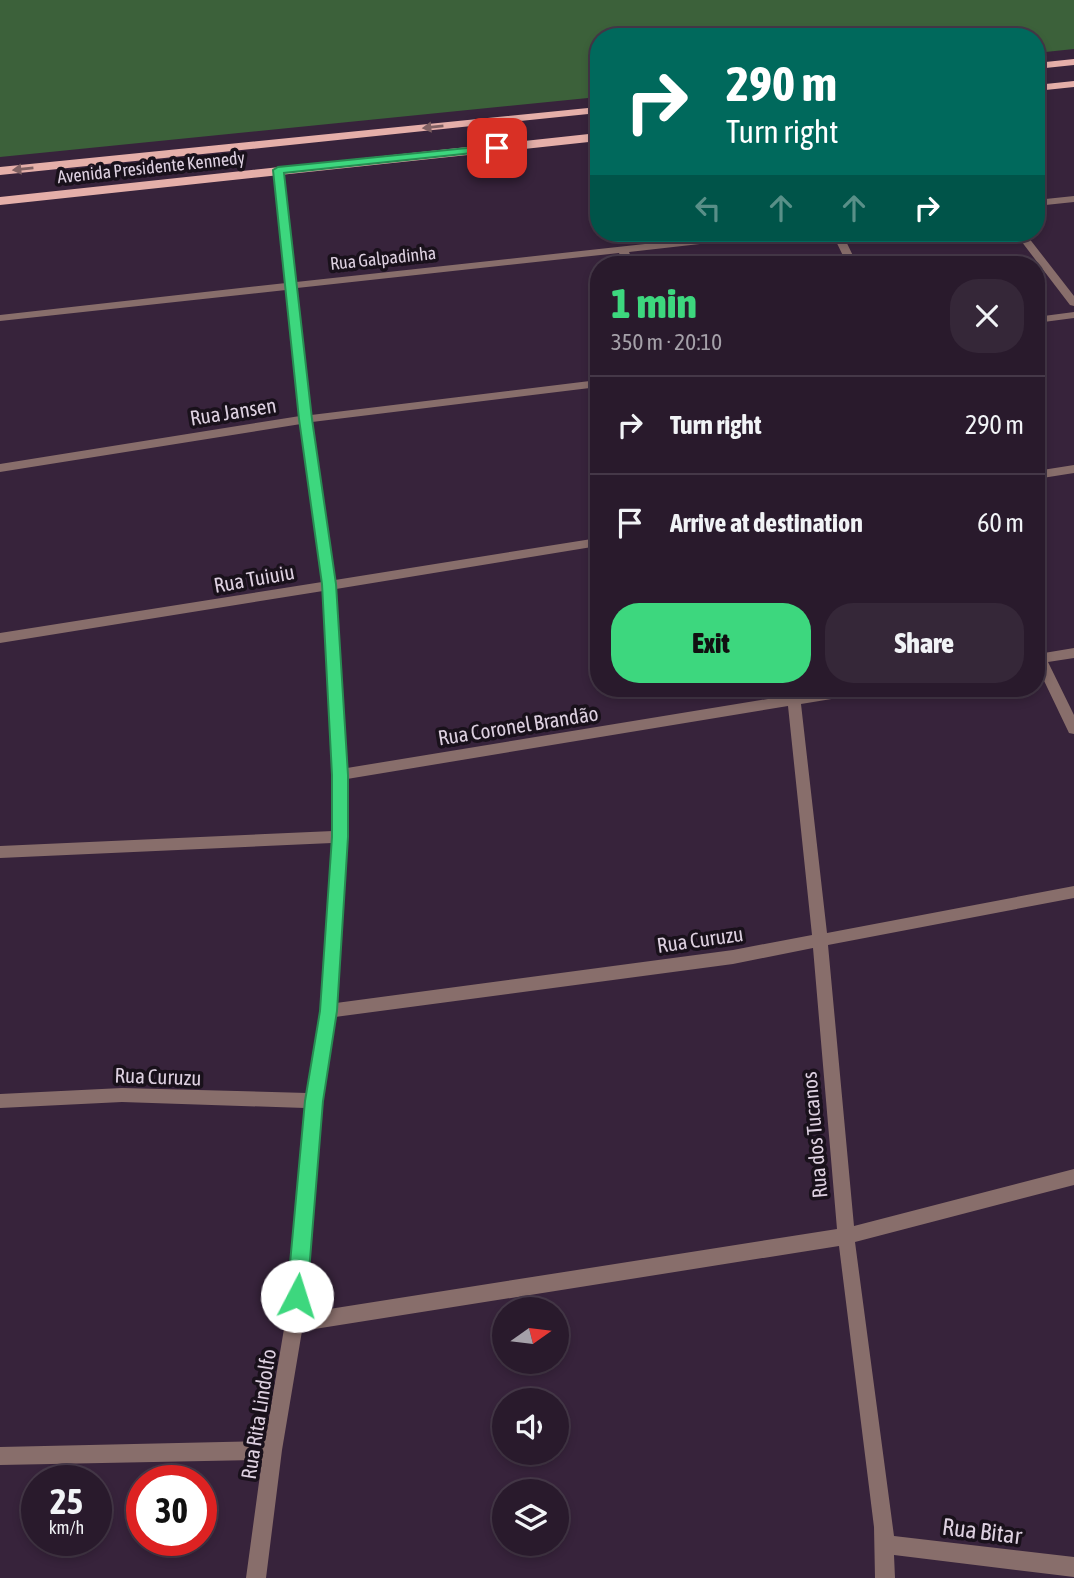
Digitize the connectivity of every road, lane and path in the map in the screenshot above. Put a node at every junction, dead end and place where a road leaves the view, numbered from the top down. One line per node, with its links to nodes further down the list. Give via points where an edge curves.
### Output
1 (1074, 62): 2 (main road)
2 (1045, 65)
3 (1074, 83): 4 (main road)
4 (1045, 87)
5 (590, 111): 6 (main road, Avenida Presidente Kennedy)
6 (542, 116): 8 (main road); 10 (main road, Avenida Presidente Kennedy, one-way to 10)
7 (590, 138): 8 (main road, Avenida Presidente Kennedy)
8 (552, 142): 9 (main road, Avenida Presidente Kennedy)
9 (278, 170): 12 (main road, Avenida Presidente Kennedy); 20 (street, Rua Rita Lindolfo)
10 (0, 171)
11 (1074, 199): 13 (street)
12 (0, 201)
13 (1045, 202)
14 (687, 242): 16 (street, Rua Galpadinha)
15 (1027, 242): 18 (street)
16 (622, 249): 17 (street); 20 (street, Rua Galpadinha)
17 (625, 256)
18 (1038, 256)
19 (1045, 265): 21 (street)
20 (289, 286): 23 (street, Rua Galpadinha); 26 (street, Rua Rita Lindolfo)
21 (1074, 303)
22 (1074, 315): 24 (street)
23 (0, 318)
24 (1045, 319)
25 (590, 384): 26 (street, Rua Jansen)
26 (306, 419): 27 (street, Rua Jansen); 31 (street, Rua Rita Lindolfo)
27 (0, 468)
28 (1074, 469): 29 (street)
29 (1045, 474)
30 (590, 543): 31 (street, Rua Tuiuiu)
31 (329, 584): 32 (street, Rua Tuiuiu); 39 (street, Rua Rita Lindolfo)
32 (0, 638)
33 (1074, 653): 34 (street)
34 (1045, 655)
35 (1045, 672): 38 (street)
36 (775, 697): 39 (street, Rua Coronel Brandão)
37 (792, 697): 43 (street, Rua dos Tucanos)
38 (1074, 729)
39 (340, 775): 40 (street, Rua Rita Lindolfo)
40 (340, 837): 41 (street); 44 (street, Rua Rita Lindolfo)
41 (0, 852)
42 (1074, 892): 43 (street, Rua Curuzu)
43 (820, 941): 44 (street, Rua Curuzu, via 733,957); 48 (street, Rua dos Tucanos)
44 (328, 1011): 46 (street, Rua Rita Lindolfo)
45 (0, 1101): 46 (street, Rua Curuzu, via 122,1095)
46 (314, 1101): 49 (street, Rua Rita Lindolfo)
47 (1074, 1177): 48 (street)
48 (846, 1236): 49 (street); 52 (street, Rua dos Tucanos)
49 (294, 1323): 50 (street, Rua Rita Lindolfo)
50 (272, 1450): 51 (street); 54 (street, Rua Rita Lindolfo)
51 (0, 1456)
52 (884, 1544): 53 (street, Rua Bitar); 55 (street, Rua dos Tucanos)
53 (1074, 1567)
54 (256, 1578)
55 (885, 1578)

